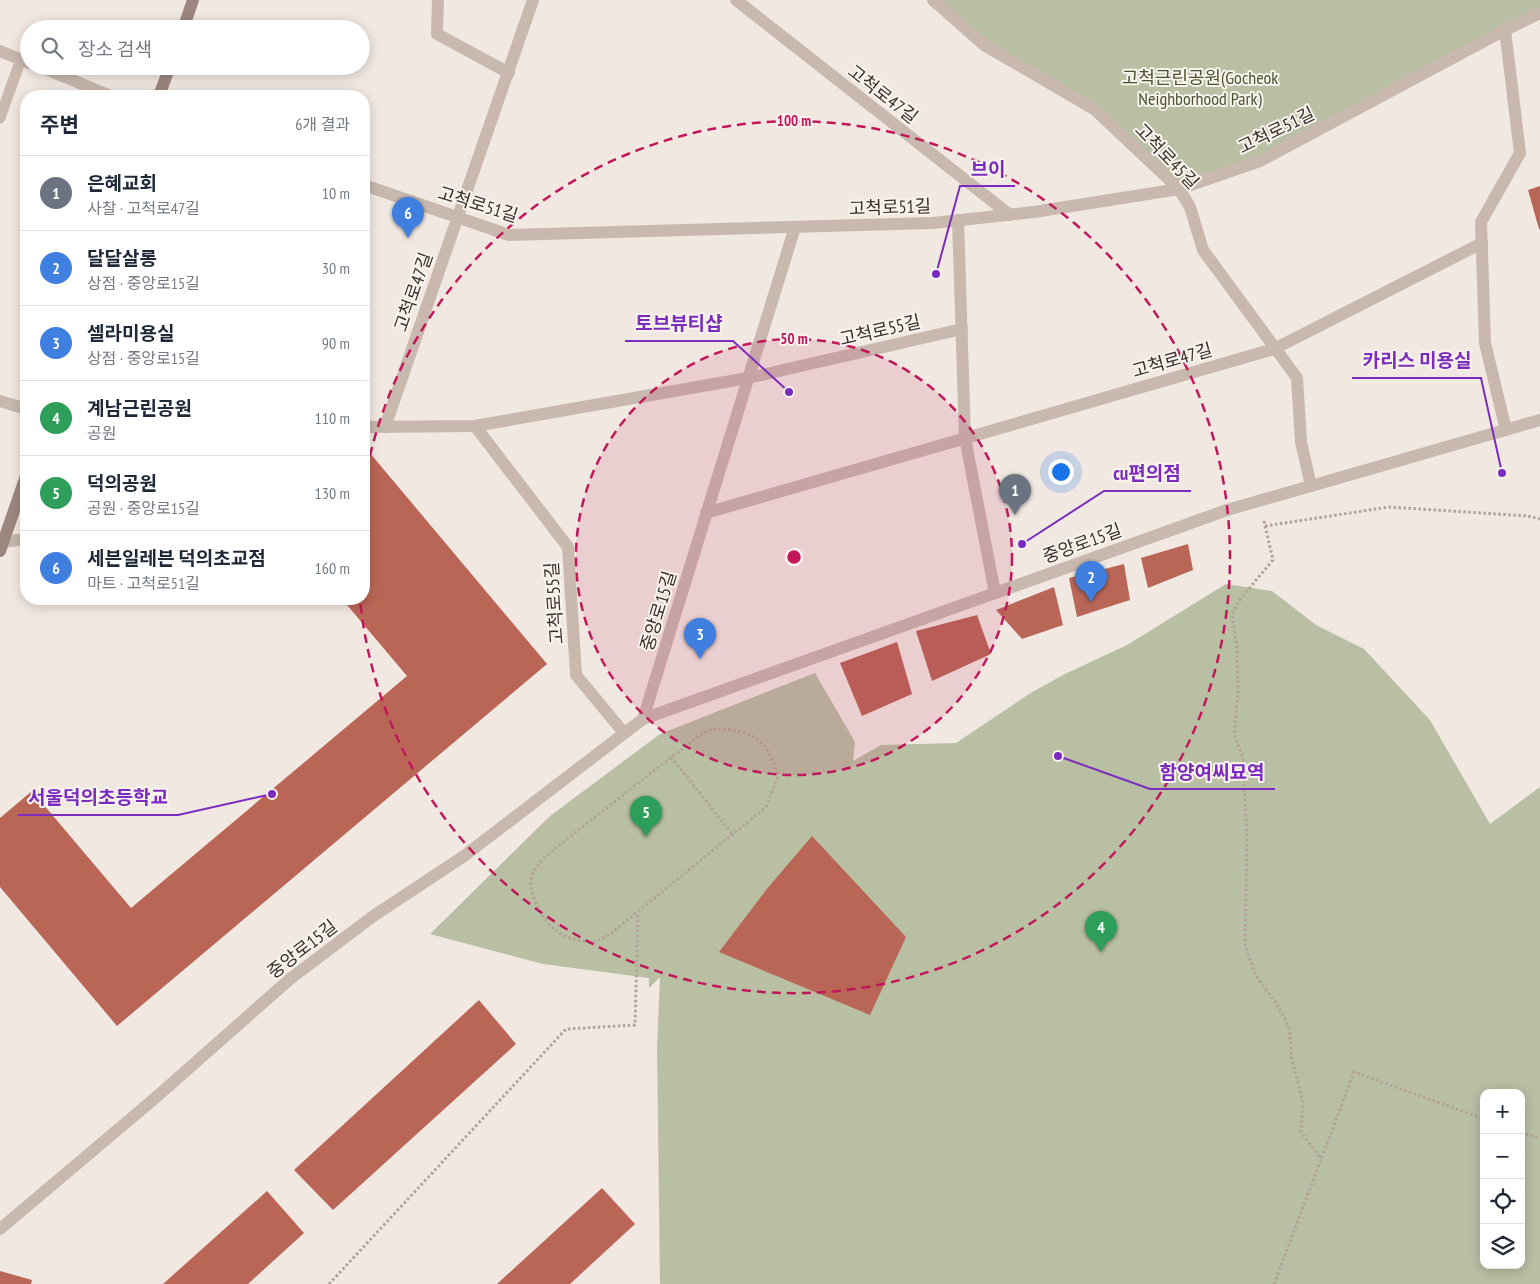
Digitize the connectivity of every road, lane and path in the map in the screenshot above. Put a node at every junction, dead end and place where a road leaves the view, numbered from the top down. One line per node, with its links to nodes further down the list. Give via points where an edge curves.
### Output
1 (193, 0): 7 (main road)
2 (438, 0): 12 (street, via 437,34)
3 (533, 0): 12 (street, 고척로47길)
4 (736, 0): 20 (street, 고척로47길)
5 (933, 0): 19 (street, 고척로45길, via 984,44 1094,109)
6 (1540, 13): 8 (street, 고척로51길)
7 (186, 20)
8 (1505, 30): 19 (street, 고척로51길, via 1260,161); 24 (street, via 1520,152 1481,222)
9 (0, 51): 10 (street)
10 (20, 59)
11 (20, 72): 17 (lane)
12 (509, 73): 21 (street, 고척로47길)
13 (60, 75): 15 (street)
14 (167, 75): 16 (main road)
15 (96, 90)
16 (161, 90)
17 (0, 118)
18 (370, 187): 21 (street, 고척로51길)
19 (1179, 189): 20 (street, 고척로51길); 26 (street, 고척로45길, via 1190,207 1203,250)
20 (1010, 215): 22 (street, 고척로51길)
21 (458, 217): 23 (street, 고척로51길, via 509,235); 31 (street, 고척로47길)
22 (958, 220): 23 (street, 고척로51길); 25 (street)
23 (794, 227): 27 (street)
24 (1482, 243): 26 (street); 34 (street, via 1485,343)
25 (962, 329): 27 (street, 고척로55길); 35 (street)
26 (1274, 349): 35 (street, 고척로47길); 36 (street, 고척로45길, via 1297,378 1301,442)
27 (748, 378): 32 (street, 고척로55길); 39 (street)
28 (0, 401): 29 (street)
29 (20, 407)
30 (1540, 420): 34 (street, 중앙로15길)
31 (385, 426): 32 (street, 고척로55길); 33 (street, 고척로55길)
32 (475, 426): 46 (street, 고척로55길, via 568,547 576,675)
33 (370, 427)
34 (1506, 430): 36 (street, 중앙로15길)
35 (965, 438): 39 (street, 고척로47길); 44 (street)
36 (1311, 486): 38 (street, 중앙로15길)
37 (20, 494): 43 (main road)
38 (1259, 501): 41 (path); 44 (street, 중앙로15길)
39 (706, 513): 45 (street, 중앙로15길)
40 (1540, 519): 41 (path, via 1389,507)
41 (1265, 526): 53 (path, via 1272,560 1232,614 1238,693 1234,733 1243,758 1247,842 1245,946 1256,976 1289,1027 1292,1060 1302,1101 1302,1132)
42 (20, 541): 43 (street)
43 (2, 547)
44 (995, 593): 45 (street, 중앙로15길)
45 (643, 719): 46 (street, 중앙로15길)
46 (624, 733): 54 (street, 중앙로15길, via 464,856 372,917 290,979)
47 (671, 757): 48 (path); 48 (path, via 713,729 749,733 769,750 778,776 773,792 766,806); 49 (path, via 558,846 532,876 533,899 542,914 557,932 574,939 592,942 609,935)
48 (732, 834): 49 (path)
49 (638, 912): 55 (path, via 635,1025 566,1028)
50 (1480, 1118): 53 (path, via 1354,1072)
51 (1525, 1133): 52 (path)
52 (1540, 1139)
53 (1321, 1159): 56 (path)
54 (0, 1229)
55 (328, 1284)
56 (1274, 1284)

